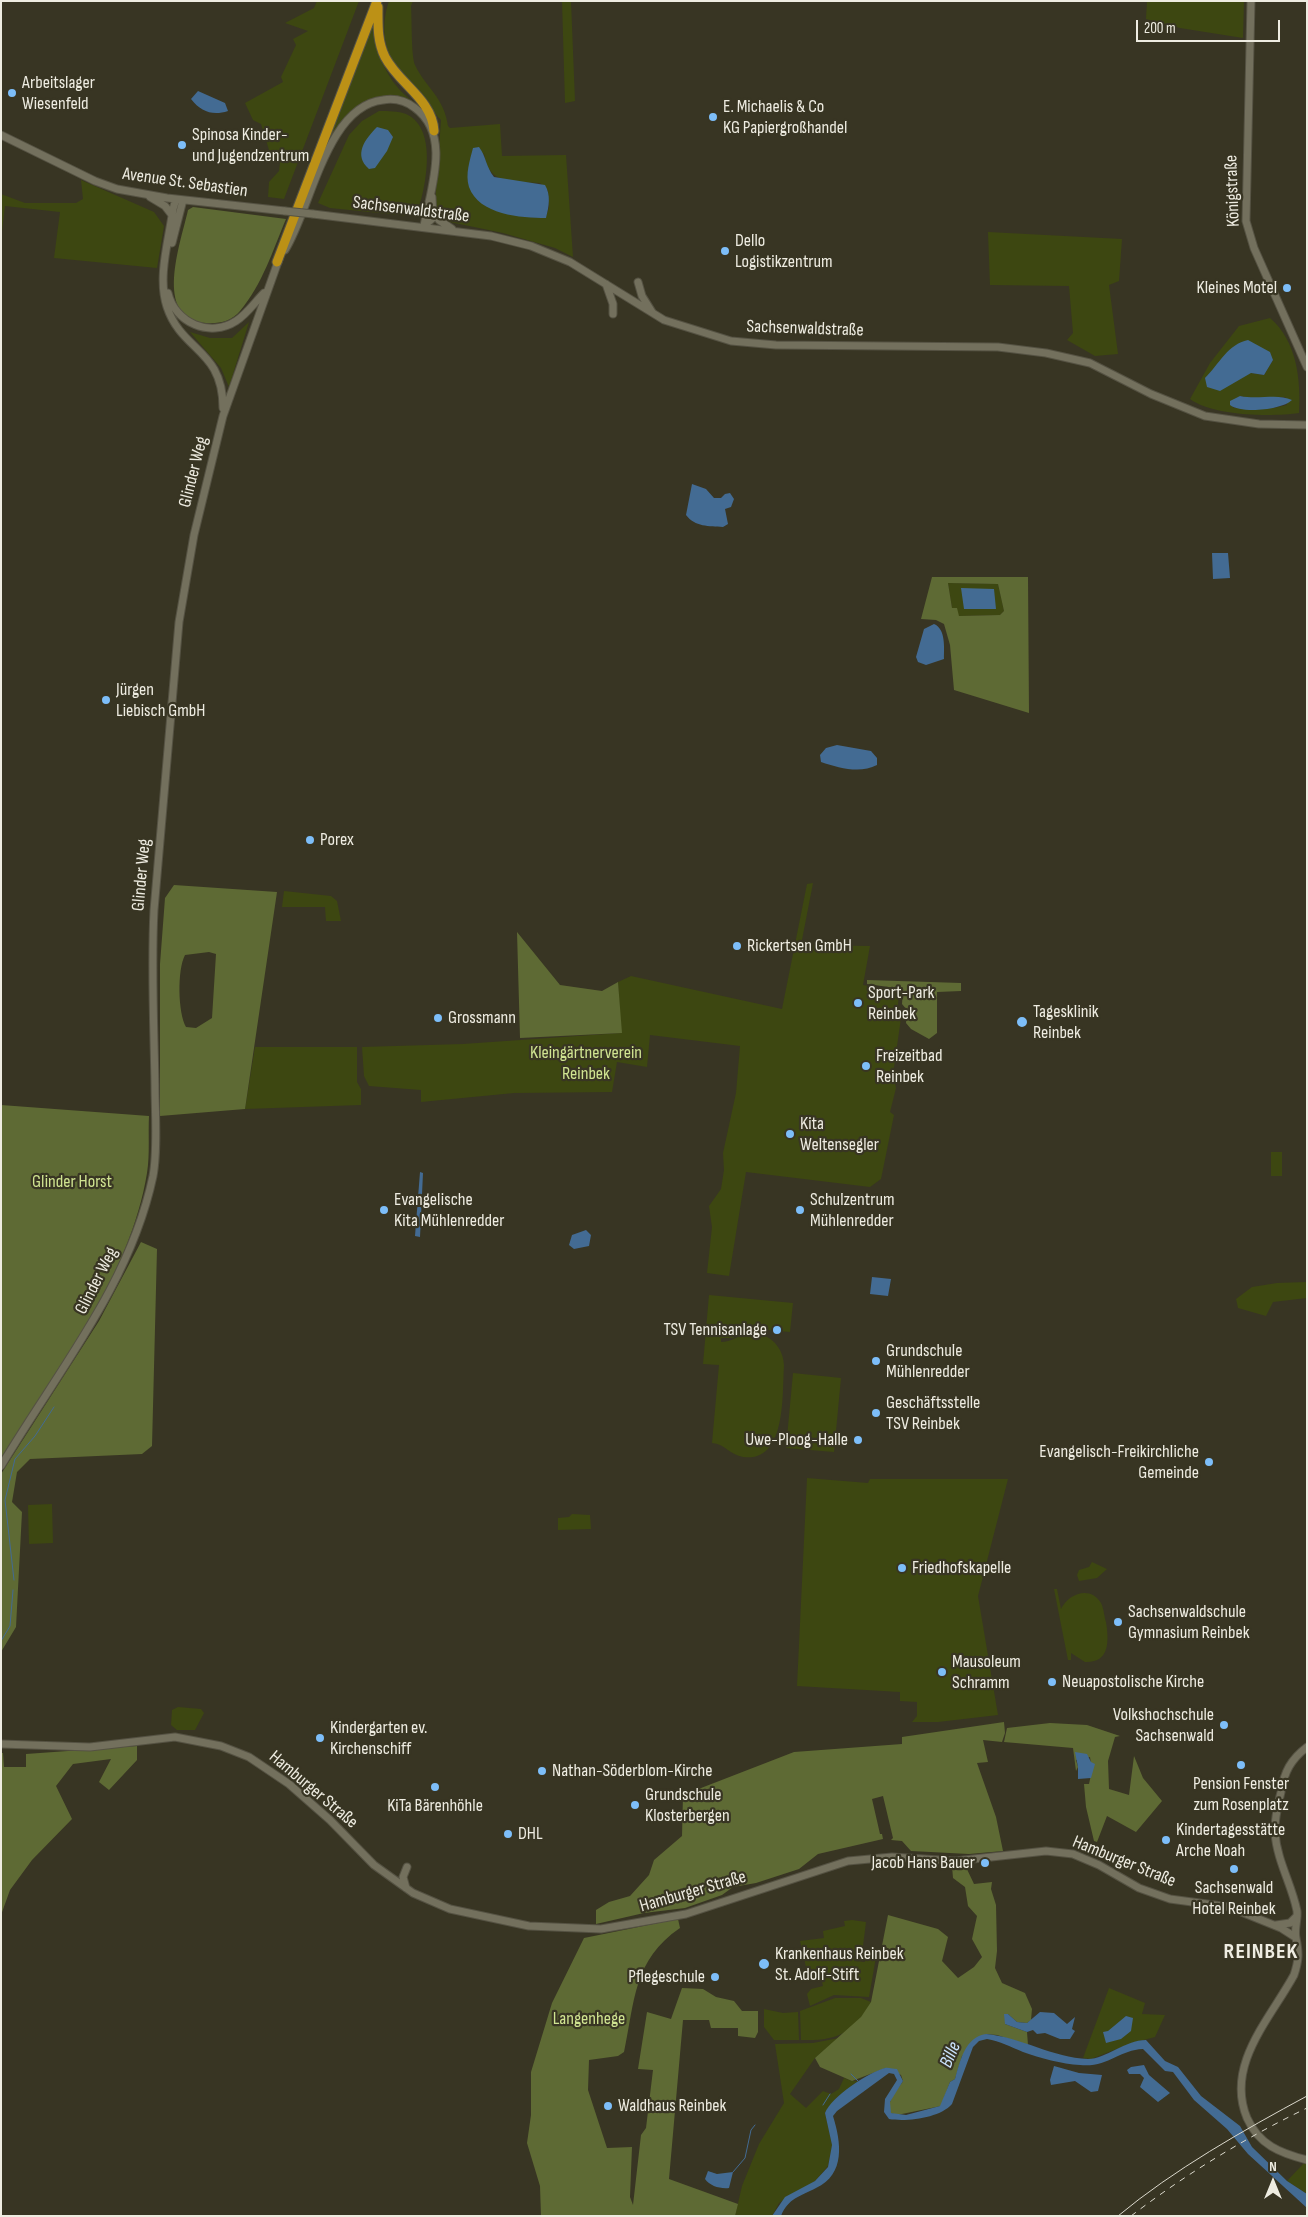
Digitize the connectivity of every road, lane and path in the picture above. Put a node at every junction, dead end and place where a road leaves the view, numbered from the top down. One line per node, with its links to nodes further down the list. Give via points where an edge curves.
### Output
1 (378, 1): 3 (highway, via 379,36 384,54 426,107); 13 (highway)
2 (1251, 1): 19 (main road, Königstraße, via 1246,221 1254,248)
3 (434, 132): 5 (main road); 13 (main road, Glinder Weg, via 423,114 403,102 381,100 358,110 330,148 294,233)
4 (1, 135): 6 (main road, Avenue St. Sebastien, via 95,181)
5 (432, 187): 8 (main road); 11 (main road)
6 (146, 195): 7 (main road, Avenue St. Sebastien); 10 (main road, via 165,206)
7 (180, 199): 9 (main road, Avenue St. Sebastien, bridge); 10 (main road); 16 (main road, via 166,278 169,298 180,315 203,328 226,326 243,316)
8 (433, 211): 11 (main road, via 431,222); 12 (main road, via 438,220)
9 (313, 214): 11 (main road, Sachsenwaldstraße)
10 (172, 215): 20 (main road, via 164,274 165,300 179,329 217,371 222,389)
11 (424, 226): 12 (main road, Sachsenwaldstraße)
12 (454, 230): 15 (main road, Sachsenwaldstraße, via 500,237 531,246 570,262)
13 (277, 262): 16 (main road, Glinder Weg)
14 (638, 282): 18 (main road, via 642,296)
15 (605, 284): 17 (main road, via 614,304); 18 (main road, Sachsenwaldstraße)
16 (267, 288): 20 (main road, Glinder Weg)
17 (613, 314)
18 (654, 315): 21 (main road, Sachsenwaldstraße, via 730,341 776,345 998,347 1046,352 1090,362 1151,394 1204,416 1268,425)
19 (1307, 367)
20 (223, 416): 22 (main road, Glinder Weg, via 194,535 179,622 152,949 153,1174 137,1234 95,1320)
21 (1307, 425)
22 (1, 1466)
23 (1, 1744): 24 (main road, Hamburger Straße)
24 (14, 1746): 26 (main road, Hamburger Straße); 28 (main road, Hamburger Straße, via 90,1747 166,1737 221,1746 262,1765 330,1820 374,1865)
25 (1307, 1747): 29 (main road, via 1287,1768 1275,1828 1284,1875)
26 (1, 1748)
27 (408, 1867): 28 (main road, via 403,1877)
28 (406, 1888): 30 (main road, Hamburger Straße, via 438,1904 487,1918 529,1926 601,1929 686,1914 848,1861 892,1857 955,1861 1046,1851 1073,1854 1138,1888 1170,1899 1229,1907)
29 (1297, 1916): 30 (main road, via 1288,1924); 31 (main road)
30 (1277, 1926): 31 (main road, via 1292,1930); 32 (main road, Hamburger Straße)
31 (1296, 1927): 32 (main road)
32 (1296, 1937): 33 (main road, via 1299,1954 1294,1975 1243,2067 1241,2089 1246,2114 1259,2138 1268,2146)
33 (1307, 2160)

